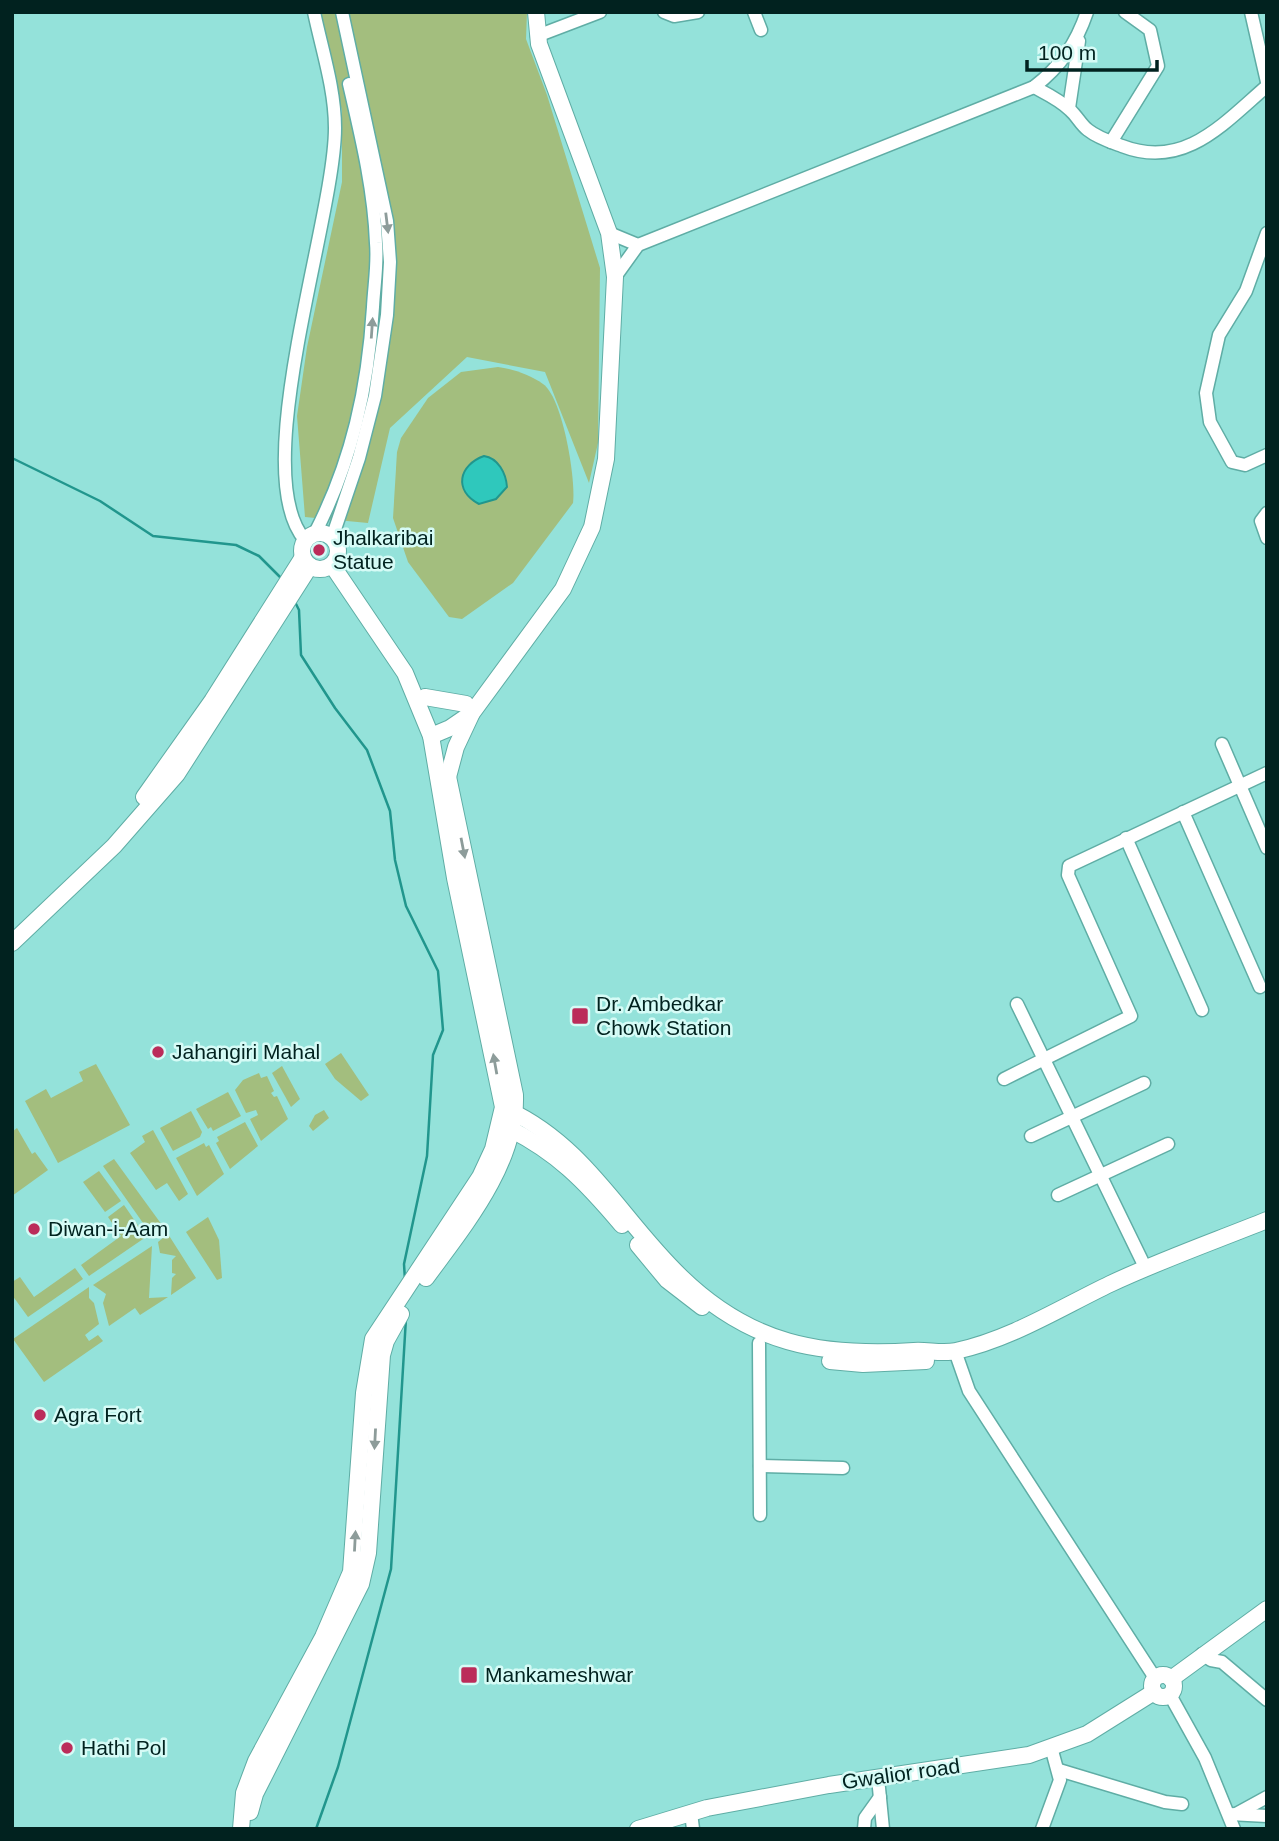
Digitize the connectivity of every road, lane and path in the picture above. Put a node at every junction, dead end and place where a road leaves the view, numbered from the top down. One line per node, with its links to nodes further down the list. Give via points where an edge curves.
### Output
1 (314, 12): 25 (street, via 335,127 331,178 298,336 285,457 290,514)
2 (334, 12): 25 (street, one-way to 2, via 334,498 363,402 377,245 366,163)
3 (342, 12): 26 (street, one-way to 26, via 385,209 390,262 375,396)
4 (536, 12): 13 (main road)
5 (600, 12): 13 (street)
6 (664, 12): 7 (street, via 674,16)
7 (698, 12)
8 (754, 12): 12 (street)
9 (1087, 12): 14 (street)
10 (1125, 12): 18 (street, via 1150,30 1158,66)
11 (1251, 12): 15 (street)
12 (761, 30)
13 (537, 36): 19 (main road)
14 (1079, 37): 16 (street); 17 (street)
15 (1267, 84): 18 (street, via 1212,133 1181,150 1150,154)
16 (1034, 87): 17 (street); 21 (street)
17 (1069, 108): 18 (street, via 1087,130)
18 (1111, 142)
19 (608, 233): 21 (street); 22 (main road)
20 (1267, 233): 23 (street, via 1246,291 1219,335 1206,402 1210,422 1232,463 1245,466)
21 (638, 245): 22 (street)
22 (615, 277): 33 (main road, via 606,459 587,540)
23 (1267, 455)
24 (1267, 513): 27 (street, via 1261,521)
25 (310, 537): 26 (main road); 28 (main road)
26 (332, 538): 29 (main road, via 337,555)
27 (1267, 538)
28 (306, 562): 29 (main road, via 321,569); 30 (main road)
29 (332, 565): 31 (main road)
30 (282, 604): 42 (main road, via 136,806 73,875); 43 (main road, via 177,774 114,846)
31 (405, 673): 32 (main road); 34 (main road)
32 (425, 697): 33 (main road); 34 (main road)
33 (469, 708): 34 (main road); 37 (main road)
34 (434, 730): 37 (main road); 51 (main road, one-way to 34, via 455,878)
35 (1222, 744): 38 (street)
36 (1267, 773): 38 (street)
37 (447, 777): 50 (main road, one-way to 50)
38 (1240, 785): 39 (street); 41 (street)
39 (1183, 812): 40 (street); 44 (street)
40 (1126, 838): 46 (street); 47 (street, via 1068,870 1131,1016)
41 (1267, 848)
42 (12, 931)
43 (12, 943)
44 (1261, 987)
45 (1017, 1004): 47 (street)
46 (1202, 1010)
47 (1044, 1060): 48 (street); 52 (street)
48 (1004, 1079)
49 (1144, 1083): 52 (street)
50 (513, 1088): 51 (main road); 55 (main road)
51 (509, 1110): 53 (main road); 55 (main road)
52 (1071, 1116): 54 (street); 59 (street)
53 (506, 1128): 57 (main road); 58 (main road); 62 (main road)
54 (1031, 1136)
55 (557, 1142): 65 (main road, via 601,1182 682,1278 747,1327 813,1349)
56 (1168, 1144): 59 (street)
57 (540, 1146): 58 (main road, via 513,1150); 64 (main road, via 582,1177 667,1280)
58 (499, 1162): 62 (main road)
59 (1100, 1175): 60 (street); 63 (street)
60 (1058, 1195)
61 (1267, 1220): 63 (main road)
62 (444, 1243): 69 (main road, via 392,1320 373,1339)
63 (1146, 1269): 65 (main road, via 1021,1329)
64 (759, 1343): 65 (main road, via 795,1355 863,1364 934,1360); 66 (street)
65 (951, 1352): 72 (street, via 969,1391)
66 (761, 1466): 67 (street); 68 (street)
67 (843, 1468)
68 (760, 1515)
69 (357, 1575): 83 (main road, via 256,1762 244,1793); 84 (main road, via 355,1599 255,1794)
70 (1267, 1609): 71 (main road, Gwalior road)
71 (1202, 1654): 72 (main road, Gwalior road); 73 (street, via 1222,1662)
72 (1163, 1686): 74 (main road, Gwalior road, via 1087,1734); 80 (street)
73 (1267, 1700)
74 (1051, 1748): 75 (street); 76 (main road, Gwalior road)
75 (1059, 1770): 79 (street); 88 (street, via 1060,1780)
76 (878, 1778): 77 (street); 82 (main road, Gwalior road)
77 (880, 1797): 86 (street, via 865,1818); 87 (street)
78 (1267, 1797): 80 (street)
79 (1182, 1804)
80 (1232, 1814): 81 (street); 89 (street)
81 (1267, 1816)
82 (692, 1821): 85 (main road, Gwalior road)
83 (241, 1829)
84 (250, 1829)
85 (638, 1829)
86 (864, 1829)
87 (883, 1829)
88 (1042, 1829)
89 (1234, 1829)

